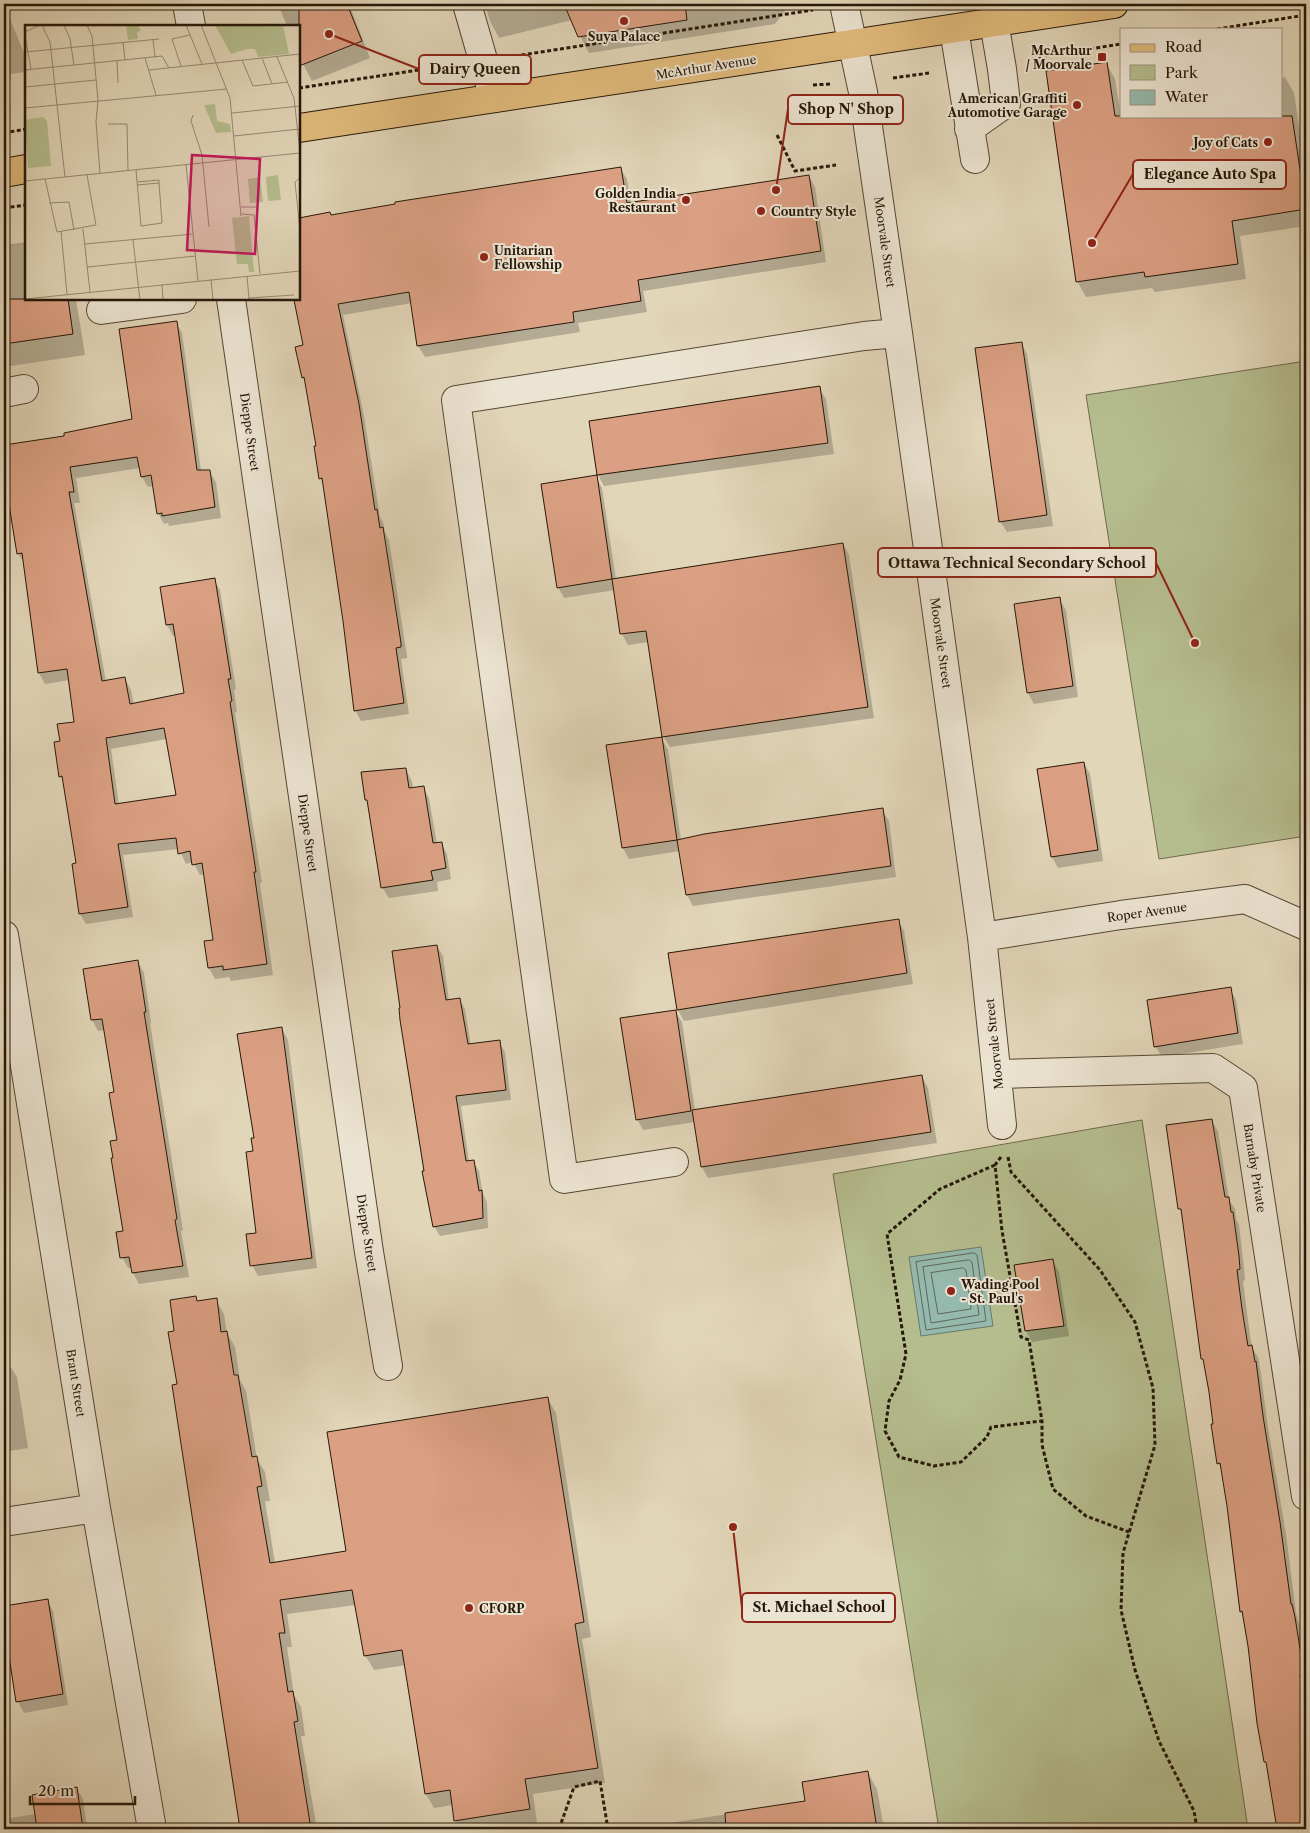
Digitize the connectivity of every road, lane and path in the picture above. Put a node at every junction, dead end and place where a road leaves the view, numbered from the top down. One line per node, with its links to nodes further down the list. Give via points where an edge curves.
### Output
1 (187, 4): 7 (street)
2 (467, 4): 12 (street)
3 (844, 4): 10 (street, Moorvale Street); 12 (path)
4 (1114, 4): 6 (main road, McArthur Avenue)
5 (1306, 15): 8 (path)
6 (994, 22): 9 (main road, McArthur Avenue); 13 (street)
7 (191, 25)
8 (1223, 28)
9 (954, 29): 10 (main road, McArthur Avenue); 14 (street)
10 (852, 44): 15 (street, Moorvale Street); 18 (main road, McArthur Avenue)
11 (1120, 44): 13 (path)
12 (484, 60): 17 (path); 18 (street)
13 (1001, 63): 21 (street, via 1006,103)
14 (961, 68): 15 (path); 21 (street)
15 (860, 82): 16 (path); 33 (street, Moorvale Street)
16 (809, 85)
17 (300, 88)
18 (494, 98): 19 (main road, McArthur Avenue)
19 (300, 128)
20 (25, 129): 22 (path)
21 (969, 129): 24 (street)
22 (4, 132)
23 (777, 136): 25 (path, via 794,171)
24 (975, 159)
25 (836, 165)
26 (25, 170): 27 (main road)
27 (4, 173)
28 (25, 205): 29 (path)
29 (4, 208)
30 (175, 300): 32 (street)
31 (231, 300): 41 (street, Dieppe Street)
32 (101, 310)
33 (898, 333): 36 (street, Moorvale Street); 39 (street, via 456,400 564,1179)
34 (1306, 926): 36 (street, Roper Avenue, via 1245,899)
35 (4, 935): 44 (street, Brant Street)
36 (982, 937): 37 (street, Moorvale Street)
37 (997, 1074): 38 (street, Moorvale Street); 43 (street, Barnaby Private, via 1214,1068 1243,1088)
38 (1002, 1125)
39 (674, 1162)
40 (995, 1165): 42 (path, via 1007,1263 1021,1336 1029,1340); 42 (path, via 940,1189 887,1234 906,1354 900,1380 889,1401 885,1431 899,1457 934,1466 961,1462 986,1437 991,1427); 46 (path, via 1006,1150 1011,1172 1100,1270 1136,1322 1153,1388 1155,1445)
41 (388, 1366)
42 (1042, 1421): 46 (path, via 1042,1445 1053,1489 1086,1516)
43 (1306, 1496)
44 (96, 1508): 45 (street); 47 (street, Brant Street)
45 (4, 1522)
46 (1129, 1532): 50 (path, via 1123,1552 1123,1619 1135,1670 1153,1723 1194,1811)
47 (152, 1829)
48 (559, 1829): 49 (path, via 574,1787 600,1781)
49 (608, 1829)
50 (1197, 1829)

